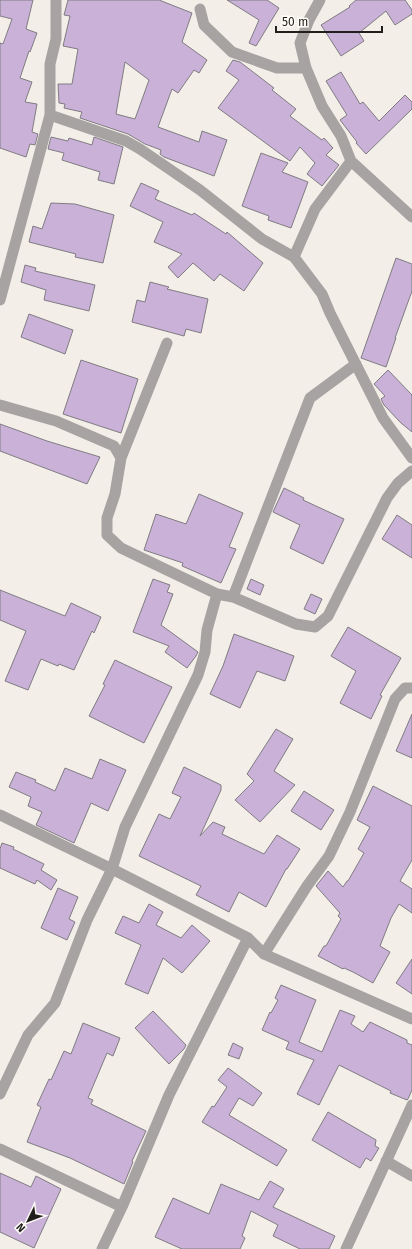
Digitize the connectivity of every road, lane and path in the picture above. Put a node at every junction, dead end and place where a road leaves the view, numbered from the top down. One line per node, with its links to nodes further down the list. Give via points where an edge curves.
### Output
1 (56, 0): 5 (street, via 56,39 50,64)
2 (320, 0): 4 (street, via 300,43)
3 (200, 9): 4 (street, via 204,25 232,52 277,68)
4 (306, 68): 6 (street, via 322,106 341,136)
5 (50, 115): 8 (street, via 126,141 140,149 200,190 262,239); 9 (street)
6 (351, 161): 7 (street); 8 (street, via 315,209)
7 (412, 217)
8 (294, 257): 11 (street, via 322,294)
9 (0, 300)
10 (167, 343): 13 (street)
11 (356, 364): 14 (street, via 383,418); 17 (street, via 310,398)
12 (0, 405): 13 (street, via 63,424 114,446)
13 (121, 458): 16 (street, via 115,494 107,518 107,535 121,548)
14 (412, 458)
15 (412, 471): 17 (street, via 398,483 387,498 328,616 315,627 296,624)
16 (217, 594): 17 (street); 20 (street, via 198,675 125,827)
17 (233, 597)
18 (412, 688): 22 (street, via 405,688 396,699 330,856 307,886)
19 (0, 815): 20 (street)
20 (112, 869): 21 (street); 24 (street, via 87,920 55,1003 28,1036)
21 (248, 938): 22 (street); 29 (street, via 169,1095)
22 (264, 954): 23 (street)
23 (412, 1018)
24 (0, 1094)
25 (412, 1105): 27 (street)
26 (0, 1149): 29 (street)
27 (386, 1161): 28 (street); 31 (street)
28 (412, 1176)
29 (122, 1207): 30 (street)
30 (102, 1249)
31 (346, 1249)

